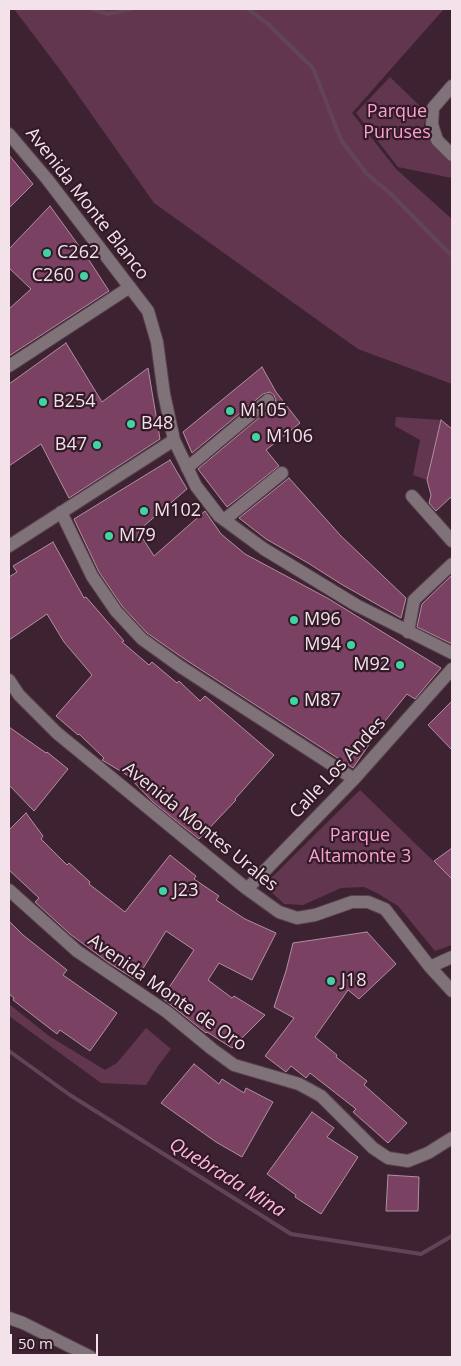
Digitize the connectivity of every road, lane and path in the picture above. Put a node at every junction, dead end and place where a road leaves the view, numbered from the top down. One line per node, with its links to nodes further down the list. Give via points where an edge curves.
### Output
1 (452, 86): 3 (street, via 433,108 432,124 437,140)
2 (9, 134): 4 (street, Avenida Monte Blanco)
3 (452, 155)
4 (130, 287): 5 (street); 7 (street, Avenida Monte Blanco, via 148,312 157,342)
5 (9, 366)
6 (268, 400): 8 (street)
7 (174, 440): 8 (street, Avenida Monte Blanco); 11 (street)
8 (187, 468): 12 (street, Avenida Monte Blanco, via 196,486)
9 (282, 472): 12 (street)
10 (412, 496): 13 (street)
11 (61, 512): 14 (street); 20 (street, via 92,576 116,611 142,639)
12 (224, 520): 16 (street, Avenida Monte Blanco, via 272,554)
13 (452, 541)
14 (9, 546)
15 (452, 564): 16 (street, via 414,600)
16 (408, 632): 17 (street, Avenida Monte Blanco)
17 (452, 653)
18 (452, 669): 20 (street, Calle Los Andes)
19 (9, 680): 21 (street, Avenida Montes Urales, via 57,733)
20 (354, 780): 21 (street, Calle Los Andes)
21 (247, 889): 24 (street, Avenida Montes Urales, via 279,912 297,918 352,902 368,902 385,910)
22 (9, 890): 26 (street, Avenida Monte de Oro, via 77,952 167,1012 234,1065 299,1084 321,1096 373,1148 388,1158 408,1161)
23 (452, 957): 24 (street)
24 (430, 967): 25 (street, Avenida Montes Urales)
25 (452, 991)
26 (452, 1138)
27 (9, 1318): 28 (street)
28 (91, 1357)

